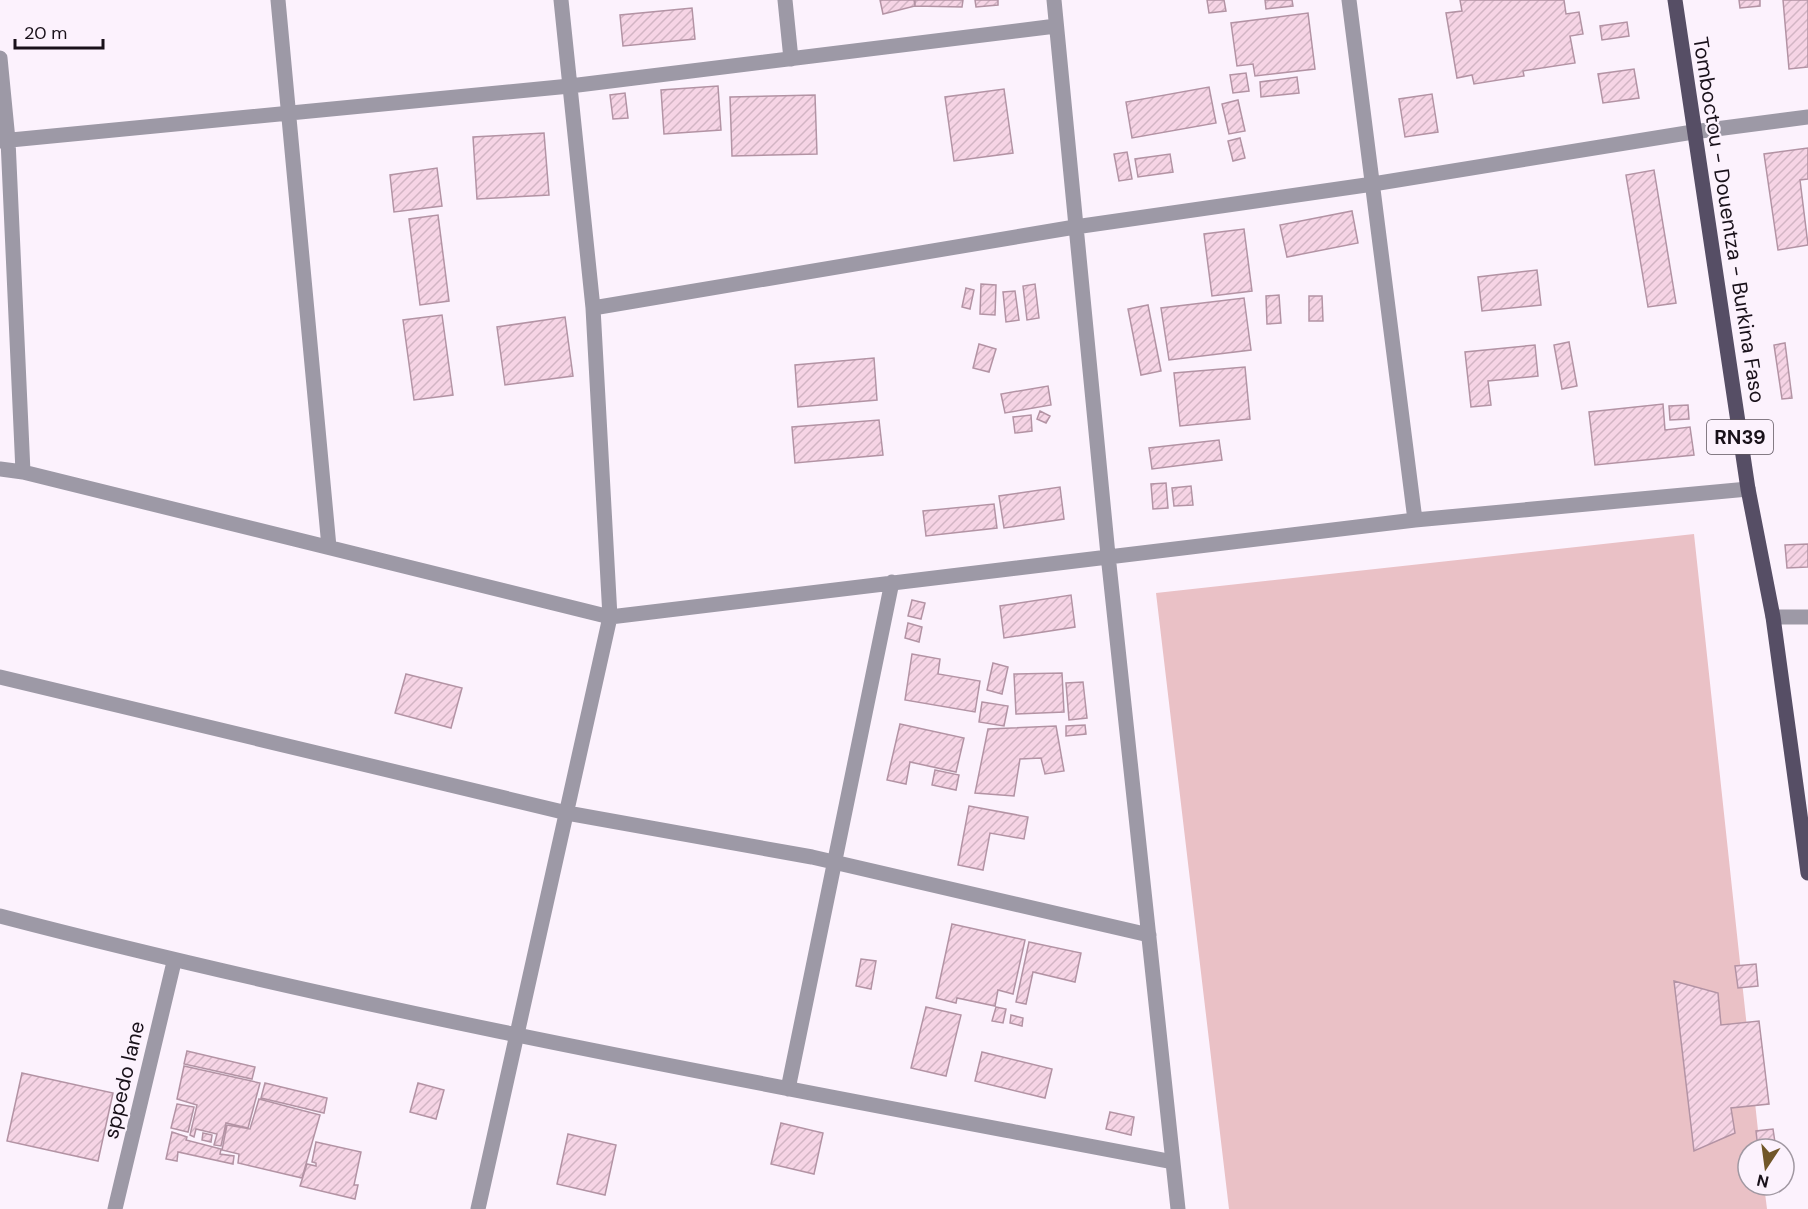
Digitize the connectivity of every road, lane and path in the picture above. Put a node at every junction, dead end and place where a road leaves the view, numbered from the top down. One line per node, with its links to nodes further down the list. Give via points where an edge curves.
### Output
1 (278, 0): 11 (street)
2 (561, 0): 10 (street)
3 (785, 0): 9 (street)
4 (1054, 0): 7 (street)
5 (1349, 0): 15 (street)
6 (1675, 0): 13 (main road, Tomboctou - Douentza - Burkina Faso / RN39)
7 (1056, 26): 9 (street); 16 (street)
8 (0, 58): 14 (street)
9 (791, 59): 10 (street)
10 (570, 86): 11 (street); 17 (street)
11 (289, 113): 14 (street); 22 (street)
12 (1808, 117): 13 (street)
13 (1693, 132): 15 (street); 20 (main road, Tomboctou - Douentza - Burkina Faso / RN39)
14 (4, 141): 19 (street)
15 (1373, 184): 16 (street); 21 (street)
16 (1075, 228): 17 (street); 23 (street)
17 (593, 308): 25 (street)
18 (0, 468): 19 (street)
19 (23, 472): 22 (street)
20 (1748, 489): 21 (street); 26 (main road, Tomboctou - Douentza - Burkina Faso / RN39)
21 (1415, 520): 23 (street)
22 (329, 547): 25 (street)
23 (1108, 555): 24 (street); 33 (street)
24 (892, 582): 25 (street); 30 (street)
25 (610, 617): 29 (street)
26 (1773, 617): 27 (street); 31 (main road, Tomboctou - Douentza - Burkina Faso / RN39)
27 (1808, 617)
28 (0, 677): 29 (street)
29 (567, 813): 30 (street); 35 (street)
30 (836, 863): 33 (street); 36 (street)
31 (1808, 873)
32 (0, 916): 34 (street)
33 (1149, 935): 37 (street)
34 (174, 962): 35 (street); 38 (street, sppedo lane)
35 (516, 1037): 36 (street); 39 (street)
36 (788, 1089): 37 (street)
37 (1173, 1162): 40 (street); 41 (street)
38 (115, 1209)
39 (478, 1209)
40 (1178, 1209)
41 (1188, 1209)

